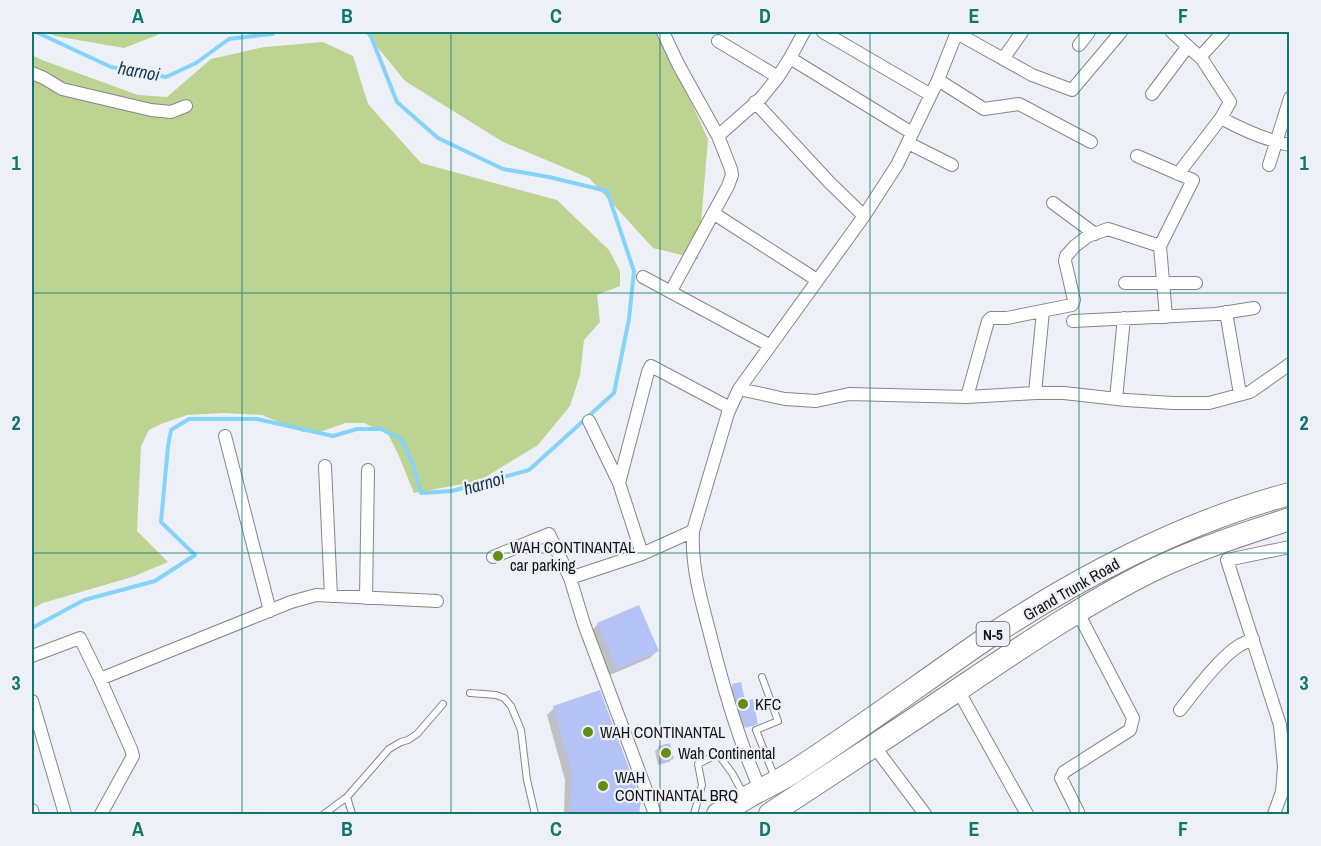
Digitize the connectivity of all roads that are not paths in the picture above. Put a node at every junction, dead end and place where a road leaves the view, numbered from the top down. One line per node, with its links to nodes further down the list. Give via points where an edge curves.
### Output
1 (663, 32): 25 (street)
2 (804, 32): 14 (street)
3 (823, 32): 20 (street)
4 (956, 32): 15 (street); 18 (street)
5 (1022, 32): 15 (street)
6 (1089, 32): 11 (street)
7 (1121, 32): 15 (street, via 1072,90)
8 (1172, 32): 12 (street)
9 (1223, 32): 13 (street)
10 (718, 41): 17 (street)
11 (1079, 45)
12 (1188, 46): 13 (street); 19 (street)
13 (1200, 57): 24 (street, via 1230,102)
14 (790, 58): 17 (street); 26 (street)
15 (1003, 59)
16 (32, 73): 22 (street, via 62,89 151,110 171,112)
17 (778, 77): 21 (street)
18 (938, 80): 20 (street); 27 (street, via 984,110 1019,104)
19 (1152, 94)
20 (931, 95): 26 (street)
21 (755, 102): 25 (street); 36 (street)
22 (186, 106)
23 (1288, 106): 28 (street)
24 (1221, 118): 28 (street); 33 (street)
25 (717, 136): 35 (street, via 732,175)
26 (910, 138): 31 (street); 36 (street)
27 (1091, 142)
28 (1275, 142): 29 (street); 32 (street)
29 (1290, 145)
30 (1137, 156): 33 (street)
31 (952, 165)
32 (1269, 165)
33 (1178, 174): 38 (street, via 1193,180)
34 (1053, 203): 37 (street)
35 (713, 213): 40 (street); 44 (street)
36 (864, 216): 40 (street)
37 (1095, 234): 38 (street, via 1108,229); 46 (street, via 1066,256 1072,305)
38 (1160, 246): 41 (street)
39 (643, 277): 44 (street)
40 (817, 280): 51 (street)
41 (1163, 283): 42 (street); 43 (street); 48 (street)
42 (1196, 283)
43 (1125, 284)
44 (671, 291): 51 (street)
45 (1254, 308): 47 (street)
46 (1044, 311): 54 (street); 56 (street, via 988,321)
47 (1226, 312): 48 (street); 55 (street)
48 (1166, 317): 49 (street)
49 (1124, 318): 50 (street); 57 (street)
50 (1073, 321)
51 (769, 345): 53 (street)
52 (1290, 364): 55 (street, via 1250,392)
53 (739, 389): 56 (street, via 816,401 849,394); 58 (street)
54 (1035, 393): 56 (street); 57 (street)
55 (1240, 394): 57 (street, via 1209,403)
56 (967, 397)
57 (1116, 399)
58 (730, 408): 63 (street, via 651,366); 66 (street)
59 (589, 421): 63 (street)
60 (225, 436): 74 (street)
61 (325, 466): 71 (street)
62 (368, 470): 72 (street)
63 (619, 483): 68 (street)
64 (1290, 494): 87 (highway, Grand Trunk Road / N-5, via 1207,521 1080,582 985,640)
65 (1290, 519): 75 (highway, Grand Trunk Road / N-5, via 1193,552)
66 (693, 531): 68 (street); 87 (street, via 695,575 725,693 752,771)
67 (1290, 548): 76 (street, via 1227,560)
68 (642, 554): 70 (street)
69 (493, 557): 70 (street, via 549,534)
70 (570, 578): 95 (street)
71 (331, 596): 72 (street); 74 (street, via 316,595)
72 (366, 598): 73 (street)
73 (438, 601)
74 (270, 611): 79 (street)
75 (1077, 611): 80 (highway, Grand Trunk Road / N-5); 100 (street, via 1133,718 1130,730 1064,772 1061,778)
76 (1253, 639): 84 (street, via 1225,658); 101 (street, via 1280,725 1284,767)
77 (32, 656): 79 (street, via 80,638)
78 (762, 677): 87 (lane, via 778,721 756,730)
79 (100, 679): 91 (street, via 133,756)
80 (958, 690): 85 (highway, Grand Trunk Road / N-5); 99 (street)
81 (470, 693): 94 (lane, via 496,695 511,706 521,730)
82 (32, 701): 90 (street)
83 (443, 705): 86 (lane, via 417,734 389,749)
84 (1180, 710)
85 (874, 746): 97 (highway, Grand Trunk Road / N-5); 98 (street)
86 (347, 797): 92 (lane); 93 (lane)
87 (745, 801): 96 (lane, via 718,754 698,764 702,784)
88 (32, 810): 89 (street)
89 (33, 814)
90 (65, 814)
91 (101, 814)
92 (324, 814)
93 (352, 814)
94 (535, 814)
95 (655, 814)
96 (694, 814)
97 (770, 814)
98 (925, 814)
99 (1027, 814)
100 (1078, 814)
101 (1274, 814)

